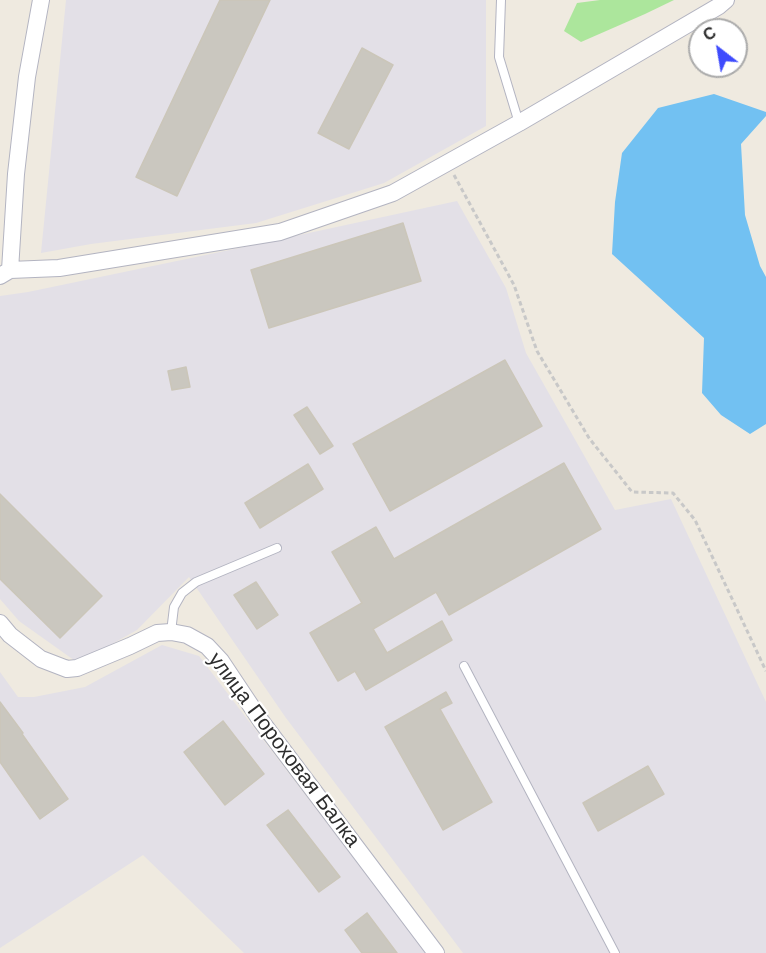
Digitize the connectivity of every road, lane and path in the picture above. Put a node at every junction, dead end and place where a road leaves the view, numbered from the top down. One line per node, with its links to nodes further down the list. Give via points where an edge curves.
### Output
1 (41, 0): 6 (street, via 27,77)
2 (501, 0): 4 (lane, via 499,57)
3 (726, 0): 4 (street)
4 (519, 123): 5 (street)
5 (447, 163): 6 (street, via 393,193 280,232 59,268); 11 (path, via 514,285 537,351 589,438 632,492 674,493 695,520)
6 (5, 273)
7 (277, 548): 9 (lane, via 196,582 182,593 174,607)
8 (0, 623): 9 (street, via 41,659 67,669 158,633)
9 (171, 632): 12 (street, улица Пороховая Балка, via 187,635 207,646 221,661 261,721)
10 (464, 666): 13 (lane)
11 (766, 671)
12 (436, 953)
13 (615, 953)

